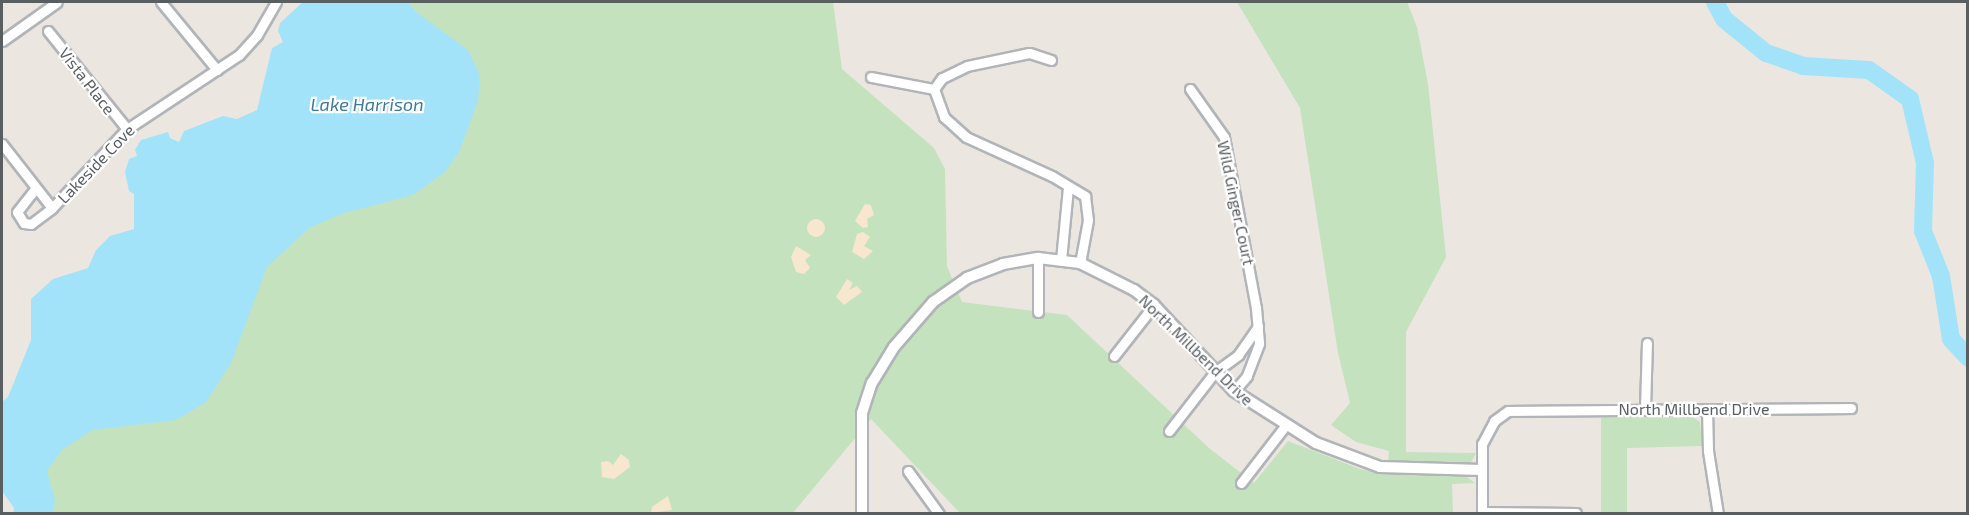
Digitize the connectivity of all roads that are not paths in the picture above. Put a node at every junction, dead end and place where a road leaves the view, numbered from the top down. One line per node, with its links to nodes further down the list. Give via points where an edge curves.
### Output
1 (57, 2): 5 (street)
2 (161, 2): 7 (street)
3 (276, 2): 7 (street, Lakeside Cove, via 257,35)
4 (48, 31): 11 (street, Vista Place)
5 (2, 41)
6 (1052, 60): 9 (street, via 1029,52 967,66 942,78)
7 (217, 70): 11 (street, Lakeside Cove)
8 (872, 77): 9 (street)
9 (934, 89): 13 (street, via 944,117 966,137)
10 (1190, 89): 21 (street, Wild Ginger Court, via 1216,122 1229,154)
11 (127, 129): 15 (street, Lakeside Cove)
12 (2, 144): 14 (street)
13 (1068, 187): 17 (street); 18 (street, via 1085,196 1088,220)
14 (35, 189): 15 (street); 15 (street, Lakeside Cove, via 21,206 19,218 31,224)
15 (52, 208)
16 (1038, 258): 17 (street, North Millbend Drive); 20 (street); 34 (street, North Millbend Drive, via 1003,264 953,286 933,302 888,357 872,383 862,413)
17 (1060, 260): 18 (street, North Millbend Drive)
18 (1080, 263): 19 (street, North Millbend Drive, via 1113,277)
19 (1154, 305): 23 (street); 24 (street, North Millbend Drive)
20 (1038, 312)
21 (1258, 326): 24 (street, via 1232,362); 25 (street, Wild Ginger Court, via 1259,344 1253,363)
22 (1647, 343): 27 (street)
23 (1114, 356)
24 (1215, 372): 25 (street, North Millbend Drive); 30 (street)
25 (1234, 391): 29 (street, North Millbend Drive)
26 (1851, 408): 28 (street, North Millbend Drive)
27 (1645, 409): 28 (street, North Millbend Drive); 31 (street, North Millbend Drive, via 1508,411 1494,421 1482,444)
28 (1707, 409): 38 (street, via 1708,451)
29 (1285, 426): 31 (street, North Millbend Drive, via 1316,443 1380,467); 33 (street)
30 (1168, 431)
31 (1482, 470): 36 (street, North Millbend Drive)
32 (908, 471): 35 (street)
33 (1241, 483)
34 (862, 513)
35 (939, 513)
36 (1482, 513): 37 (street)
37 (1576, 513)
38 (1718, 513)

